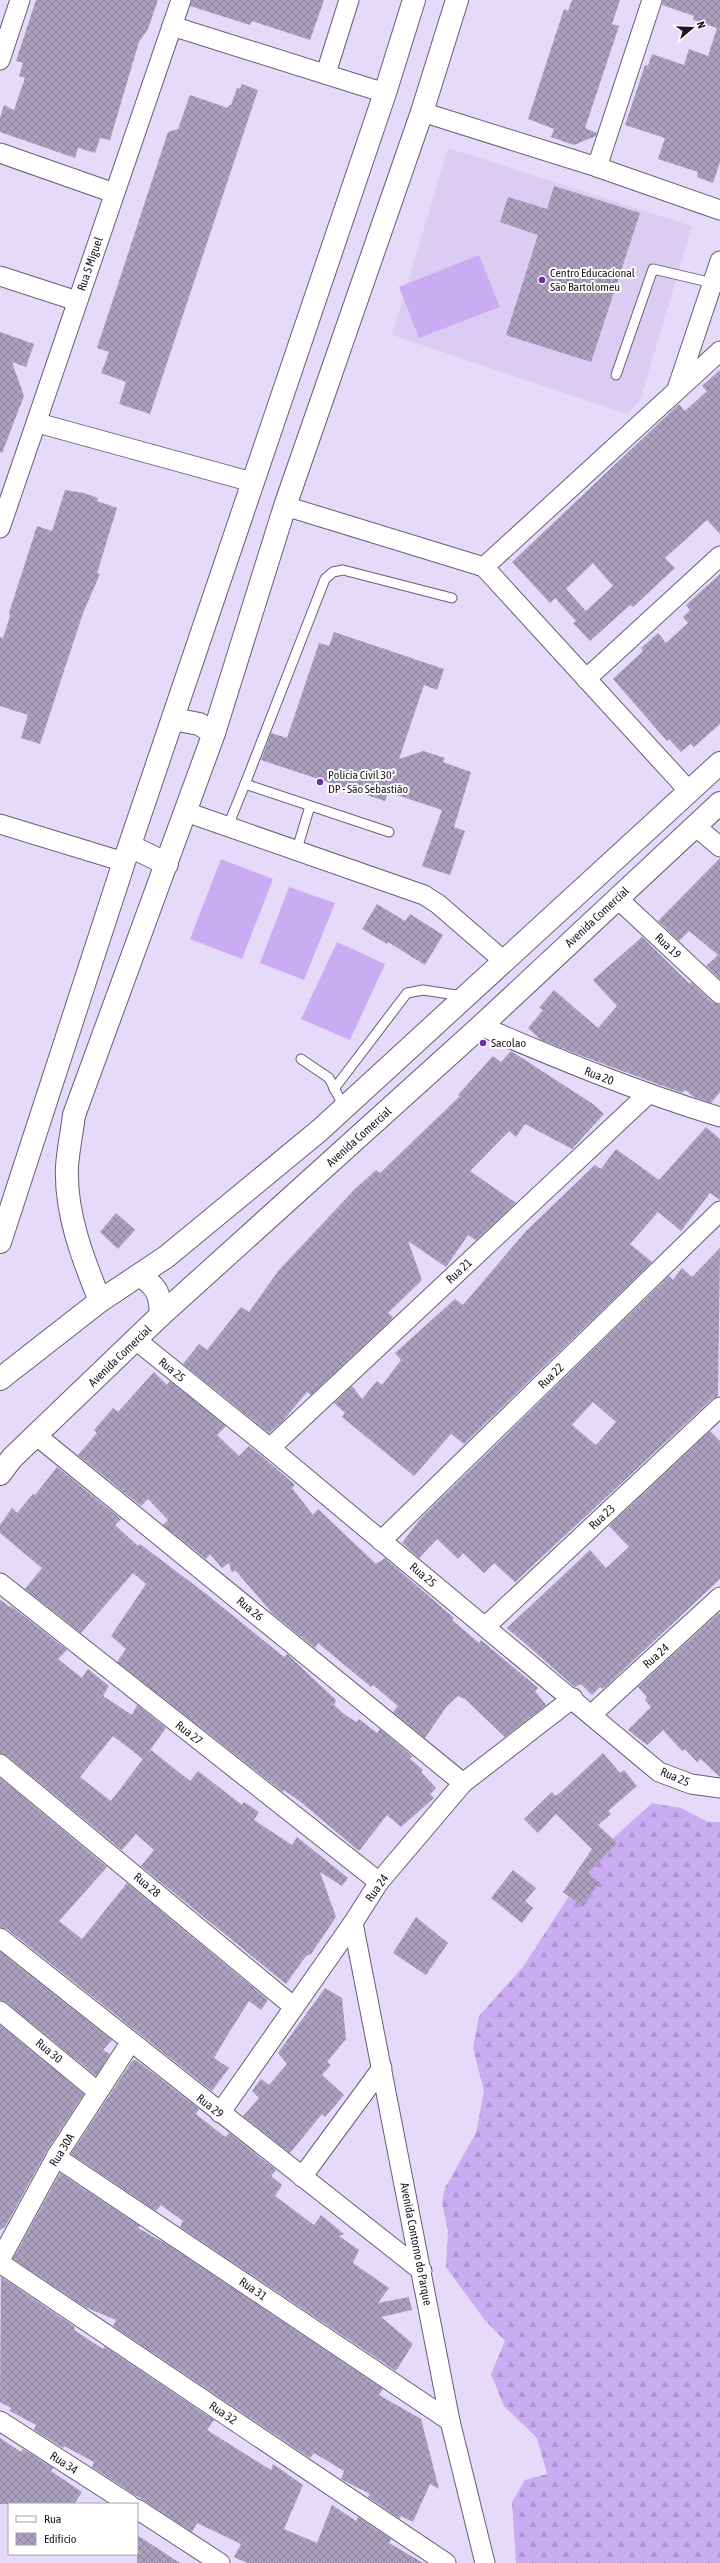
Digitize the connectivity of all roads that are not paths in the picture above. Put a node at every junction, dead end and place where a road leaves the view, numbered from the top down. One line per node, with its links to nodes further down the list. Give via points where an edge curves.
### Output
1 (20, 0): 8 (street)
2 (181, 0): 7 (street, Rua S Miguel)
3 (349, 0): 9 (street)
4 (414, 0): 10 (street)
5 (457, 0): 11 (street)
6 (652, 0): 13 (street)
7 (172, 26): 9 (street); 14 (street, Rua S Miguel)
8 (0, 60)
9 (326, 73): 10 (street)
10 (385, 93): 24 (street)
11 (422, 112): 13 (street); 25 (street)
12 (0, 153): 14 (street)
13 (597, 167): 15 (street)
14 (114, 193): 19 (street, Rua S Miguel)
15 (720, 210)
16 (720, 261): 18 (street)
17 (0, 276): 19 (street)
18 (713, 283): 21 (lane, via 653,269); 22 (street)
19 (76, 301): 23 (street, Rua S Miguel)
20 (720, 351): 22 (street)
21 (616, 376)
22 (677, 391): 28 (street)
23 (38, 423): 24 (street); 26 (street, Rua S Miguel)
24 (252, 482): 31 (street)
25 (285, 506): 28 (street); 32 (street)
26 (0, 528)
27 (720, 556): 30 (street)
28 (484, 567): 30 (street)
29 (452, 598): 34 (lane, via 343,570 333,572 325,579)
30 (586, 679): 35 (street)
31 (172, 719): 32 (street, via 199,724); 46 (street)
32 (214, 733): 38 (street)
33 (720, 763): 35 (street)
34 (244, 784): 37 (lane); 40 (lane)
35 (689, 792): 45 (street)
36 (720, 803): 41 (street, Avenida Comercial)
37 (310, 806): 42 (lane); 44 (lane)
38 (186, 812): 40 (street); 47 (street)
39 (0, 824): 46 (street)
40 (228, 826): 44 (street)
41 (695, 826): 43 (street); 48 (street, Avenida Comercial)
42 (389, 832)
43 (720, 847)
44 (298, 849): 52 (street, via 424,895)
45 (623, 852): 48 (street, via 639,862); 50 (street)
46 (127, 854): 47 (street); 61 (street)
47 (167, 864): 63 (street, via 74,1115 67,1168 72,1216 79,1251)
48 (644, 873): 49 (street, Avenida Comercial)
49 (617, 898): 51 (street, Avenida Comercial); 53 (street, Rua 19)
50 (557, 914): 51 (street, via 566,930); 52 (street)
51 (577, 935): 55 (street, Avenida Comercial)
52 (505, 962): 54 (street)
53 (720, 994)
54 (468, 997): 58 (street); 58 (lane, via 423,990 407,993)
55 (482, 1026): 57 (street, Rua 20, via 563,1062); 64 (street, Avenida Comercial)
56 (301, 1059): 58 (lane, via 329,1078)
57 (648, 1094): 59 (street, Rua 20); 69 (street, Rua 21)
58 (339, 1098): 62 (street, via 320,1130 166,1257)
59 (718, 1114)
60 (720, 1211): 71 (street, Rua 22)
61 (0, 1242)
62 (140, 1275): 63 (street); 64 (street, via 154,1285 160,1298)
63 (100, 1301): 66 (street)
64 (161, 1315): 65 (street, Avenida Comercial)
65 (136, 1340): 68 (street, Avenida Comercial); 69 (street, Rua 25)
66 (0, 1379)
67 (720, 1407): 74 (street, Rua 23)
68 (37, 1436): 70 (street, Avenida Comercial); 78 (street, Rua 26)
69 (270, 1448): 71 (street, Rua 25)
70 (4, 1462)
71 (381, 1541): 74 (street, Rua 25)
72 (0, 1583): 80 (street, Rua 27)
73 (720, 1597): 76 (street, Rua 24)
74 (485, 1627): 75 (street, Rua 25)
75 (573, 1698): 76 (street, Rua 25); 78 (street, Rua 24)
76 (591, 1715): 79 (street, Rua 25, via 659,1772 691,1784)
77 (0, 1764): 83 (street, Rua 28)
78 (463, 1783): 80 (street, Rua 24)
79 (720, 1788)
80 (378, 1882): 81 (street, Rua 24)
81 (353, 1923): 83 (street, Rua 24); 86 (street, Avenida Contorno do Parque)
82 (0, 1938): 85 (street, Rua 29)
83 (294, 2007): 88 (street, Rua 24)
84 (0, 2011): 87 (street, Rua 30)
85 (130, 2043): 87 (street, Rua 30A); 88 (street, Rua 29)
86 (382, 2068): 90 (street); 92 (street, Avenida Contorno do Parque)
87 (98, 2092): 89 (street, Rua 30A)
88 (220, 2113): 90 (street, Rua 29)
89 (56, 2157): 91 (street, Rua 30A); 94 (street, Rua 31)
90 (302, 2178): 92 (street, Rua 29)
91 (0, 2262): 98 (street, Rua 32)
92 (422, 2272): 94 (street, Avenida Contorno do Parque)
93 (0, 2421): 95 (street, Rua 34)
94 (450, 2421): 99 (street, Avenida Contorno do Parque)
95 (126, 2503)
96 (138, 2511): 97 (street)
97 (220, 2563)
98 (446, 2563)
99 (485, 2563)

